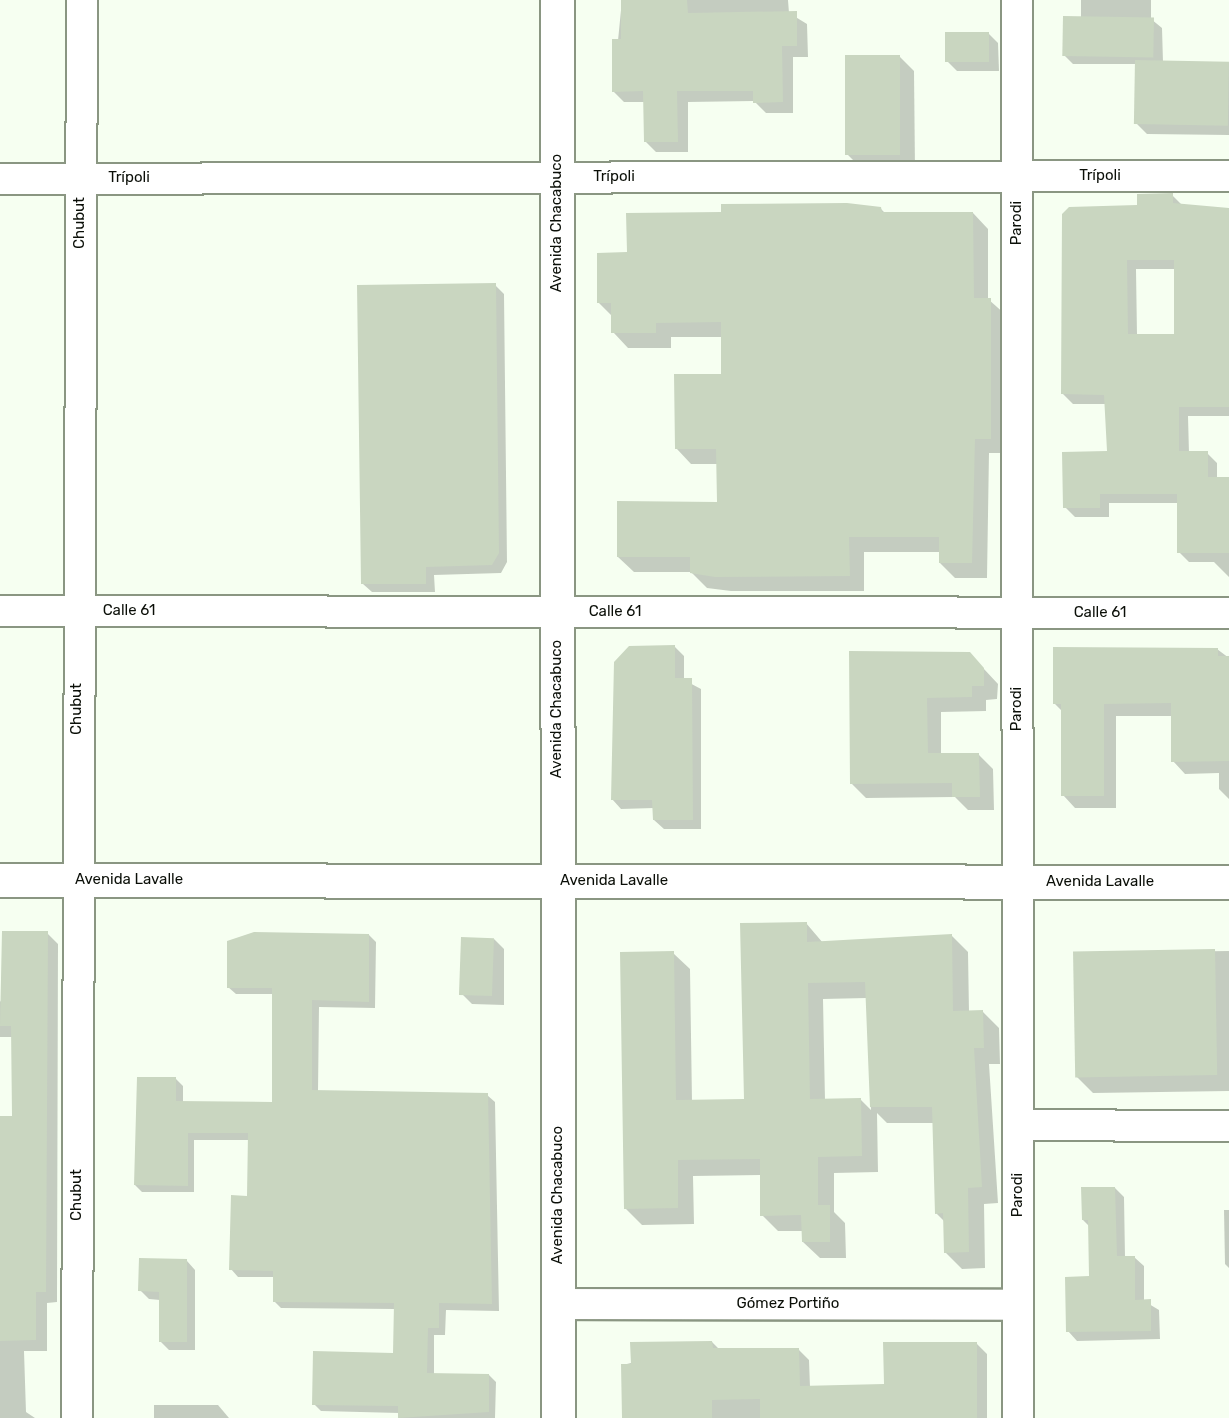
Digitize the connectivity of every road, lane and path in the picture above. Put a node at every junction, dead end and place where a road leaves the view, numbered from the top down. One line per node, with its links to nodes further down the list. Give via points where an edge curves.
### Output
1 (82, 0): 8 (street, Chubut)
2 (557, 0): 6 (main road, Avenida Chacabuco)
3 (1017, 0): 4 (street, Parodi)
4 (1017, 176): 5 (street, Trípoli); 6 (street, Trípoli); 12 (street, Parodi)
5 (1229, 176)
6 (557, 177): 8 (street, Trípoli); 11 (main road, Avenida Chacabuco)
7 (0, 178): 8 (street, Trípoli)
8 (81, 178): 10 (street, Chubut)
9 (0, 611): 10 (street, Calle 61)
10 (78, 611): 11 (street, Calle 61); 15 (street, Chubut)
11 (557, 612): 12 (street, Calle 61); 16 (main road, Avenida Chacabuco)
12 (1018, 613): 13 (street, Calle 61); 17 (street, Parodi)
13 (1229, 613)
14 (0, 880): 15 (main road, Avenida Lavalle)
15 (76, 880): 16 (main road, Avenida Lavalle); 23 (street, Chubut)
16 (557, 881): 17 (main road, Avenida Lavalle); 21 (main road, Avenida Chacabuco)
17 (1017, 882): 18 (main road, Avenida Lavalle); 19 (street, Parodi)
18 (1229, 882)
19 (1018, 1125): 20 (street); 22 (street, Parodi)
20 (1229, 1126)
21 (558, 1304): 22 (street, Gómez Portiño); 24 (main road, Avenida Chacabuco)
22 (1018, 1305): 25 (street, Parodi)
23 (77, 1418)
24 (558, 1418)
25 (1018, 1418)

